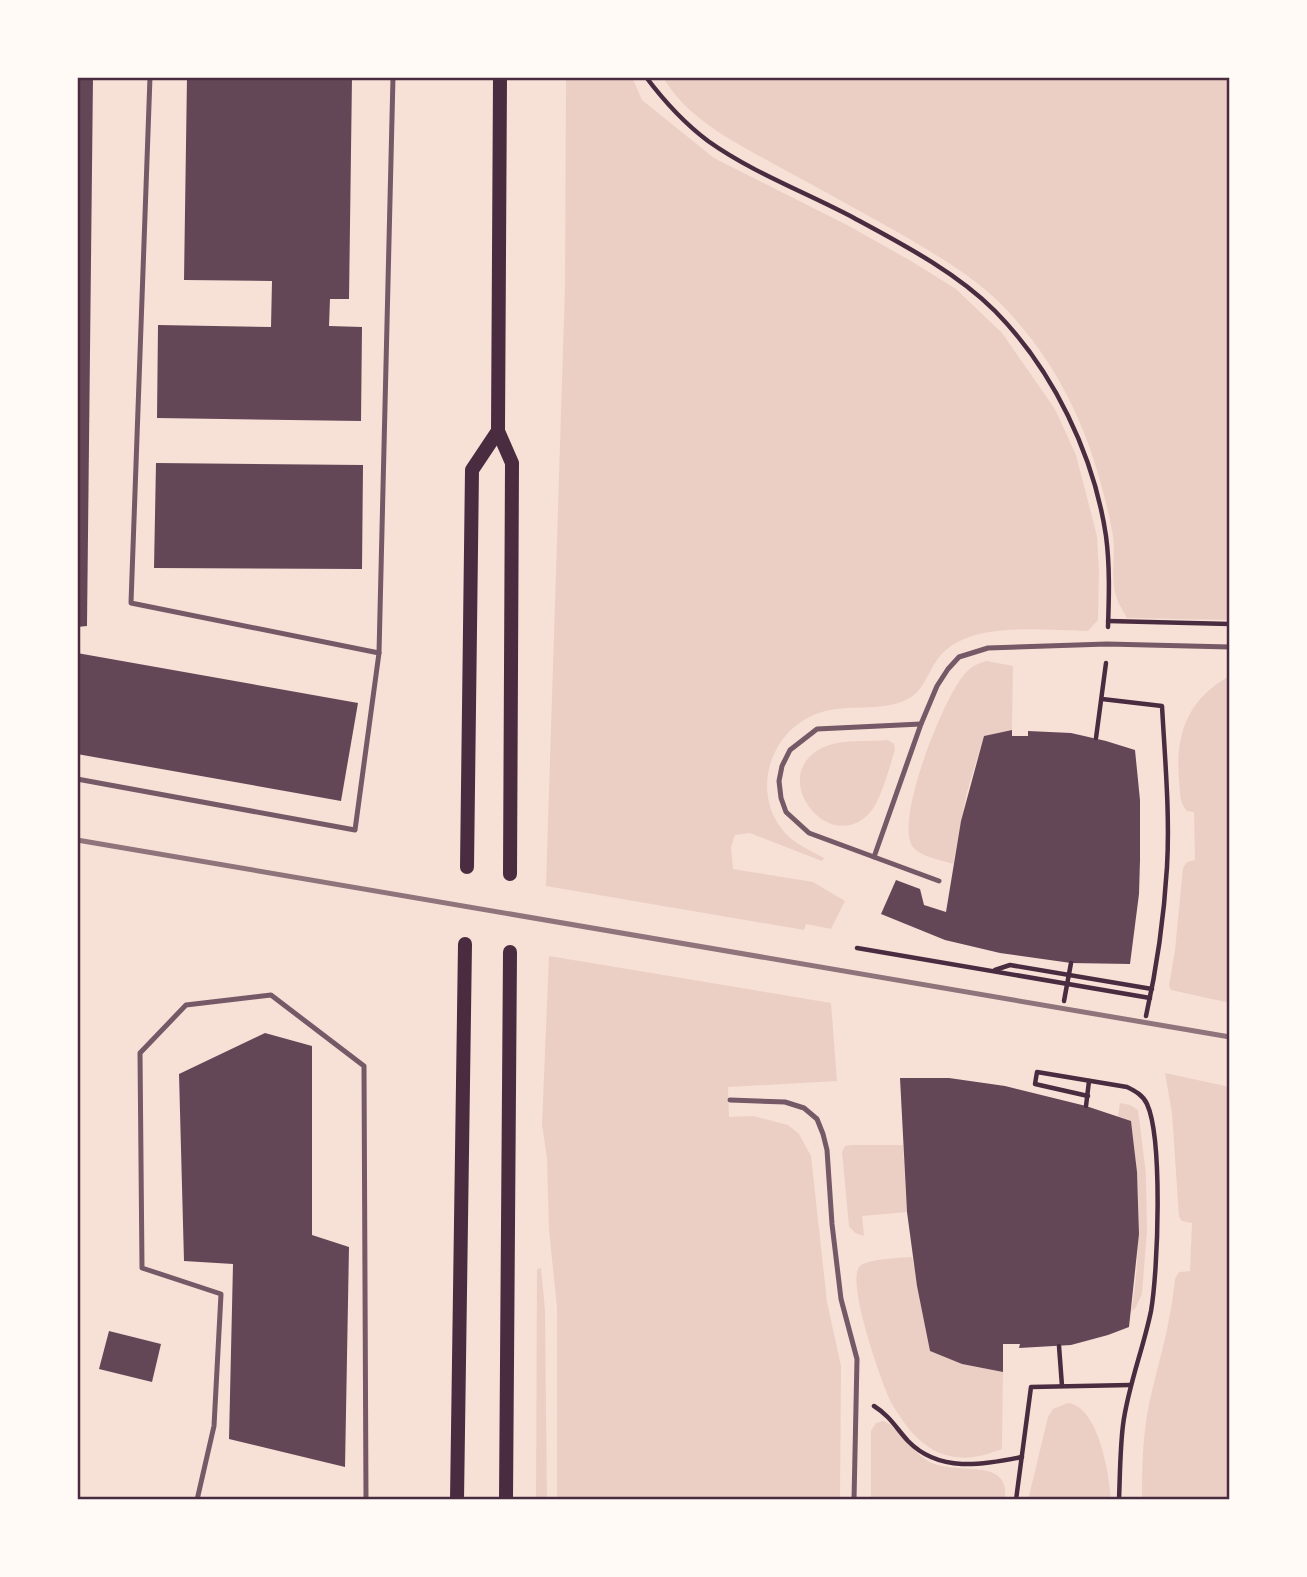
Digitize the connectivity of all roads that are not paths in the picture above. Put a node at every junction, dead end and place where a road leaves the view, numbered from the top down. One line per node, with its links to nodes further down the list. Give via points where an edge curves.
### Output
1 (150, 77): 6 (lane, via 131,603)
2 (393, 77): 6 (lane)
3 (500, 77): 4 (main road)
4 (498, 431): 10 (main road, via 472,470); 11 (main road, via 512,463)
5 (1230, 647): 7 (lane, via 1107,644 988,648 959,657 948,668)
6 (379, 653): 8 (lane, via 355,830)
7 (921, 724): 9 (lane); 9 (lane, via 817,729 790,750 782,766 781,798 796,823 809,833)
8 (77, 779)
9 (874, 857): 12 (lane)
10 (467, 867)
11 (510, 874)
12 (939, 881)
13 (465, 944): 18 (main road)
14 (510, 952): 19 (main road)
15 (730, 1100): 20 (lane, via 785,1102 804,1108 817,1119 827,1150 841,1299 857,1359)
16 (197, 1500): 17 (lane, via 215,1426 221,1294 142,1268 141,1054 186,1005 271,995 363,1066)
17 (366, 1500)
18 (457, 1500)
19 (506, 1500)
20 (854, 1500)

